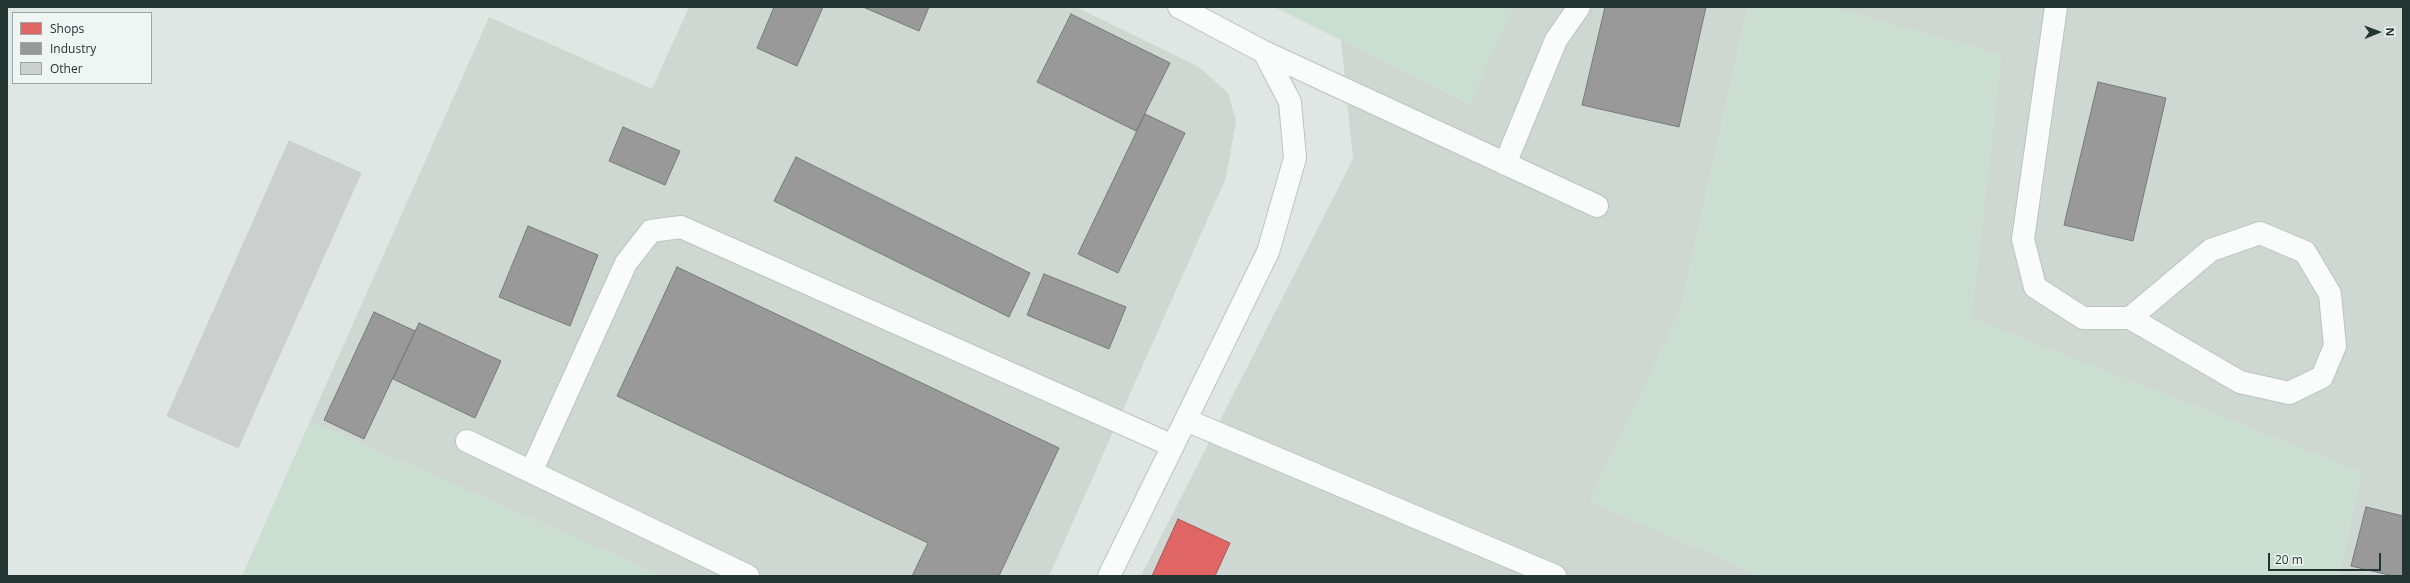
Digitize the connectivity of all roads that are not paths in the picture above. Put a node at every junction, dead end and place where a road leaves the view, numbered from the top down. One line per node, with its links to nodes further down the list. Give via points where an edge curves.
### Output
1 (1180, 7): 4 (street)
2 (1579, 7): 5 (street, via 1556,40)
3 (2056, 7): 7 (street, via 2023,239 2035,286 2083,318)
4 (1264, 52): 5 (street); 8 (street, via 1290,102 1295,158 1268,252)
5 (1505, 164): 6 (street)
6 (1596, 206)
7 (2130, 318): 7 (street, via 2211,250 2260,233 2305,252 2330,294 2335,346 2322,377 2289,393 2240,382)
8 (1186, 420): 10 (street); 14 (street)
9 (467, 442): 11 (street)
10 (1173, 446): 11 (street, via 680,228 651,231 626,263); 13 (street)
11 (531, 472): 12 (street)
12 (748, 576)
13 (1109, 576)
14 (1556, 576)

